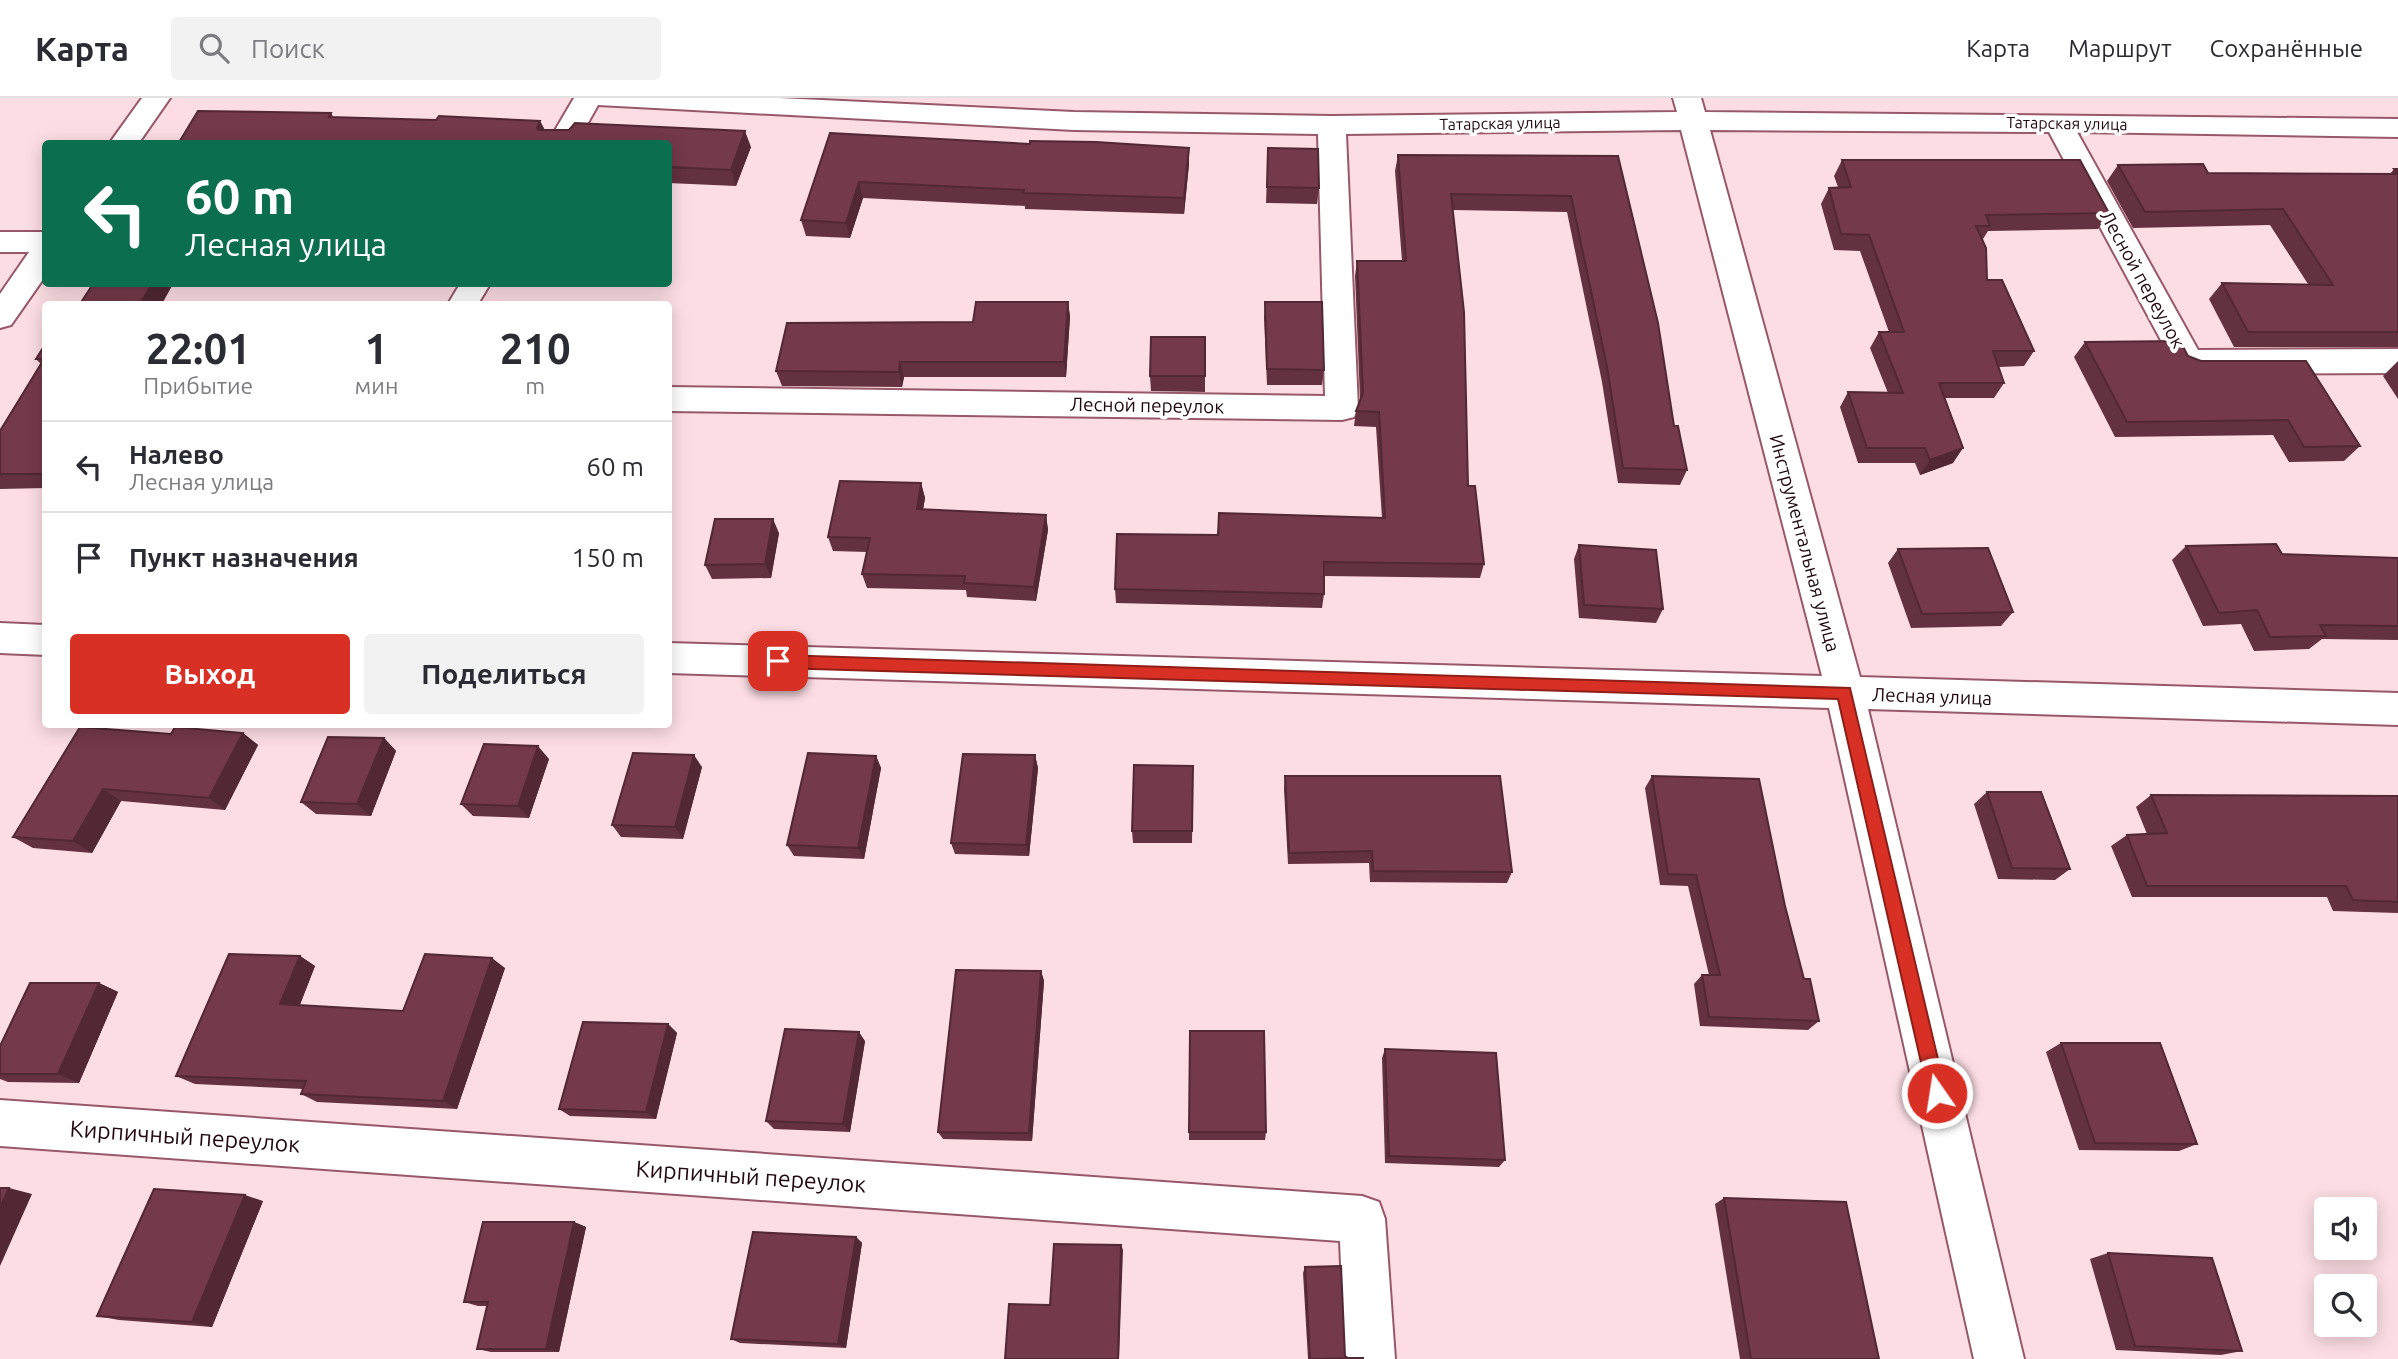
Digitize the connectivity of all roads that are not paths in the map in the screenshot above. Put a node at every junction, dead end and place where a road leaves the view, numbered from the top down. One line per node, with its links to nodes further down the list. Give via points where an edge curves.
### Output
1 (156, 98): 9 (street)
2 (588, 98): 10 (street)
3 (603, 98): 4 (street, Татарская улица)
4 (1076, 110): 7 (street, Татарская улица)
5 (1690, 110): 6 (street, Татарская улица); 7 (street, Татарская улица); 20 (street, Инструментальная улица)
6 (2058, 123): 8 (street, Татарская улица); 15 (street, Лесной переулок, via 2188,362)
7 (1332, 125): 16 (street, Лесной переулок, via 1342,408)
8 (2398, 128)
9 (126, 140)
10 (563, 140)
11 (0, 242): 12 (street)
12 (42, 242)
13 (42, 257): 14 (street)
14 (0, 317)
15 (2398, 361)
16 (672, 399)
17 (0, 638): 18 (street)
18 (42, 640)
19 (672, 658): 20 (street, Лесная улица)
20 (1845, 693): 21 (street, Лесная улица); 24 (street, Инструментальная улица)
21 (2398, 709)
22 (0, 1123): 23 (street, Кирпичный переулок, via 1362,1219)
23 (1370, 1359)
24 (1998, 1359)

